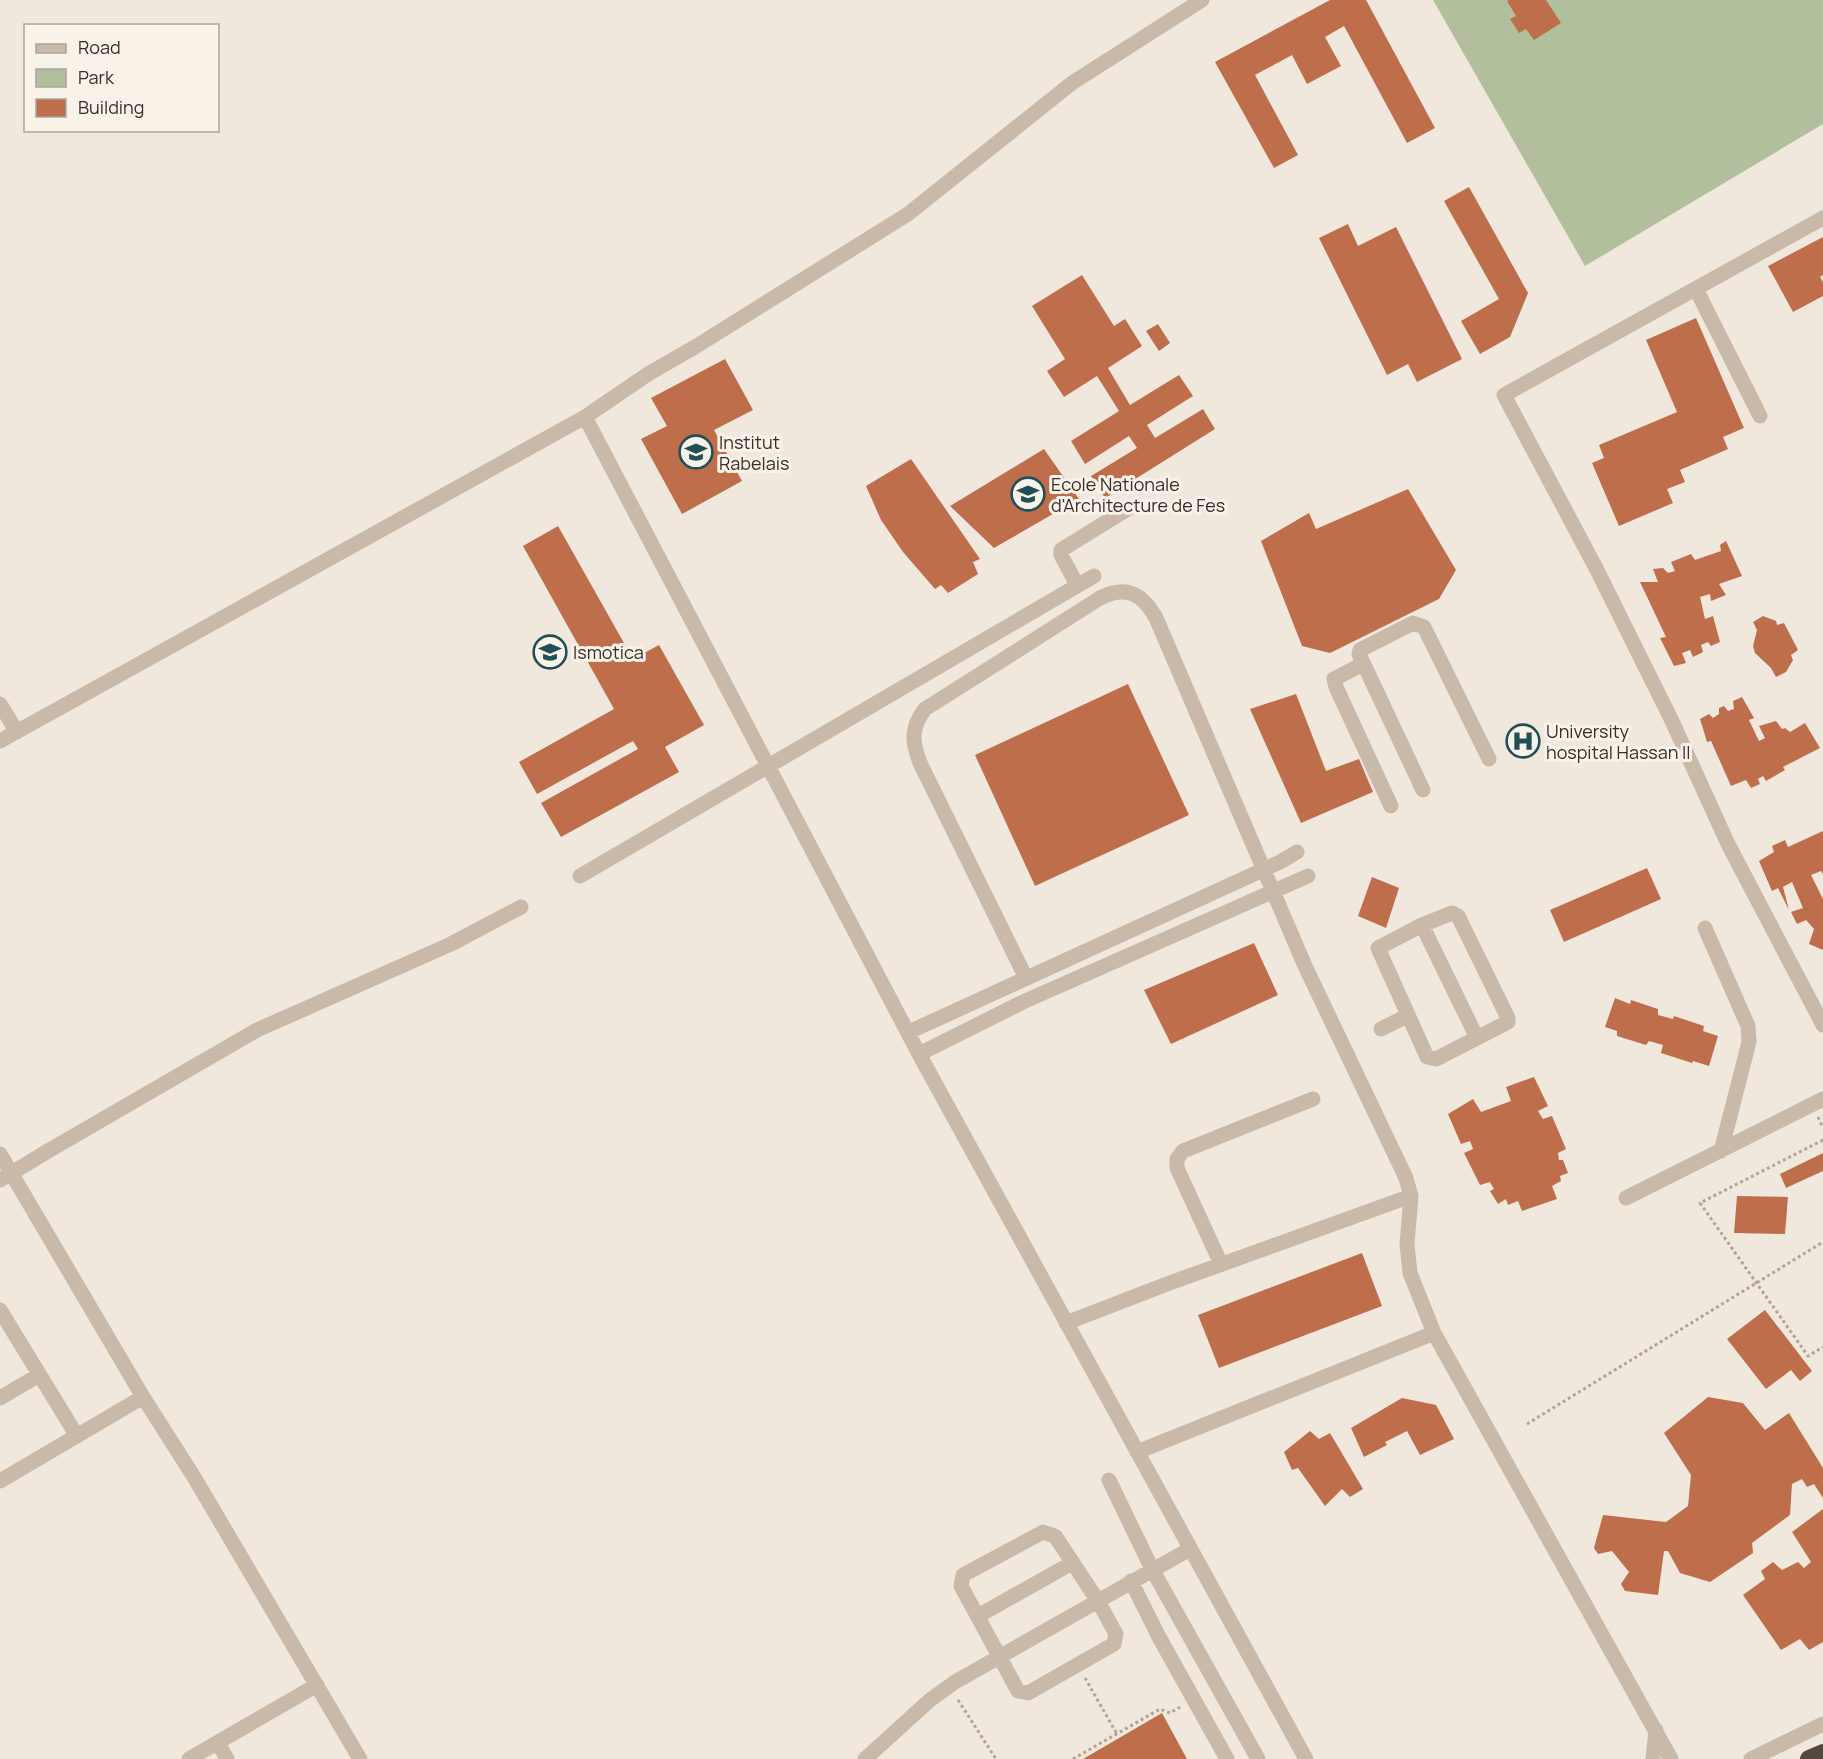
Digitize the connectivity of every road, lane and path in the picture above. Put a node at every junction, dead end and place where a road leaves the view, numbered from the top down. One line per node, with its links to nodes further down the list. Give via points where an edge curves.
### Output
1 (1202, 0): 5 (street, via 1072,84 908,214)
2 (1823, 218): 3 (street)
3 (1696, 289): 4 (street); 29 (street, via 1504,395 1597,570 1728,844)
4 (1760, 416)
5 (585, 417): 11 (street); 14 (street)
6 (1129, 508): 8 (street, via 1061,550)
7 (1094, 576): 8 (street)
8 (1077, 585): 14 (street)
9 (1363, 664): 13 (street, via 1360,650 1413,623 1424,627); 15 (street); 16 (street, via 1334,679)
10 (0, 704): 11 (street)
11 (17, 732): 12 (street)
12 (0, 741)
13 (1489, 759)
14 (769, 767): 19 (street); 31 (street)
15 (1423, 790)
16 (1391, 806)
17 (1297, 852): 18 (street)
18 (1264, 869): 21 (street); 25 (street); 25 (street, via 1152,611 1135,594 1113,592 925,709 913,733 921,765)
19 (580, 876)
20 (1308, 876): 21 (street)
21 (1273, 892): 27 (street); 40 (street, via 1399,1161)
22 (521, 907): 39 (street, via 451,944 257,1030)
23 (1422, 925): 28 (street, via 1378,948); 32 (street); 32 (street, via 1452,912 1458,916 1508,1018 1504,1025)
24 (1705, 928): 37 (street, via 1748,1026 1749,1042)
25 (1026, 978): 26 (street)
26 (1000, 990): 27 (street); 31 (street)
27 (1010, 1009): 33 (street)
28 (1407, 1016): 30 (street); 32 (street, via 1430,1059)
29 (1823, 1025)
30 (1381, 1029)
31 (909, 1032): 33 (street)
32 (1477, 1038)
33 (919, 1054): 46 (street)
34 (1313, 1099): 43 (street, via 1183,1151 1177,1160 1177,1168)
35 (1823, 1099): 37 (street)
36 (1823, 1140): 44 (path, via 1700,1203)
37 (1721, 1151): 41 (street)
38 (0, 1154): 39 (street)
39 (6, 1177): 50 (street)
40 (1411, 1196): 43 (street); 47 (street, via 1407,1244 1410,1272)
41 (1626, 1198)
42 (1823, 1242): 44 (path)
43 (1221, 1264): 46 (street)
44 (1757, 1284): 48 (path, via 1808,1356); 52 (path)
45 (0, 1310): 49 (street)
46 (1066, 1323): 54 (street)
47 (1434, 1333): 54 (street); 69 (street)
48 (1823, 1347)
49 (39, 1375): 51 (street); 53 (street)
50 (143, 1397): 53 (street); 65 (street)
51 (0, 1398)
52 (1527, 1424)
53 (77, 1436): 56 (street)
54 (1137, 1452): 57 (street)
55 (1109, 1480): 59 (street)
56 (0, 1481)
57 (1190, 1549): 59 (street); 81 (street)
58 (1072, 1563): 61 (street); 62 (street); 62 (street, via 1055,1536 1043,1532 963,1575 961,1586)
59 (1152, 1569): 60 (street); 80 (street)
60 (1131, 1581): 61 (street); 67 (street)
61 (1098, 1601): 63 (street); 64 (street, via 1116,1634 1114,1644)
62 (978, 1616): 63 (street)
63 (1000, 1656): 64 (street, via 1018,1691 1028,1693); 66 (street)
64 (1077, 1665): 70 (path)
65 (317, 1685): 71 (street); 75 (street)
66 (949, 1686): 76 (street); 77 (path)
67 (1194, 1698): 70 (path, via 1170,1713 1160,1709); 79 (street)
68 (1823, 1724): 84 (street)
69 (1656, 1730): 82 (street); 83 (street)
70 (1117, 1734): 78 (path)
71 (218, 1743): 73 (street); 74 (street)
72 (1823, 1752): 85 (highway)
73 (189, 1759)
74 (227, 1759)
75 (360, 1759)
76 (865, 1759)
77 (996, 1759)
78 (1073, 1759)
79 (1227, 1759)
80 (1258, 1759)
81 (1306, 1759)
82 (1653, 1759)
83 (1671, 1759)
84 (1751, 1759)
85 (1809, 1759)

